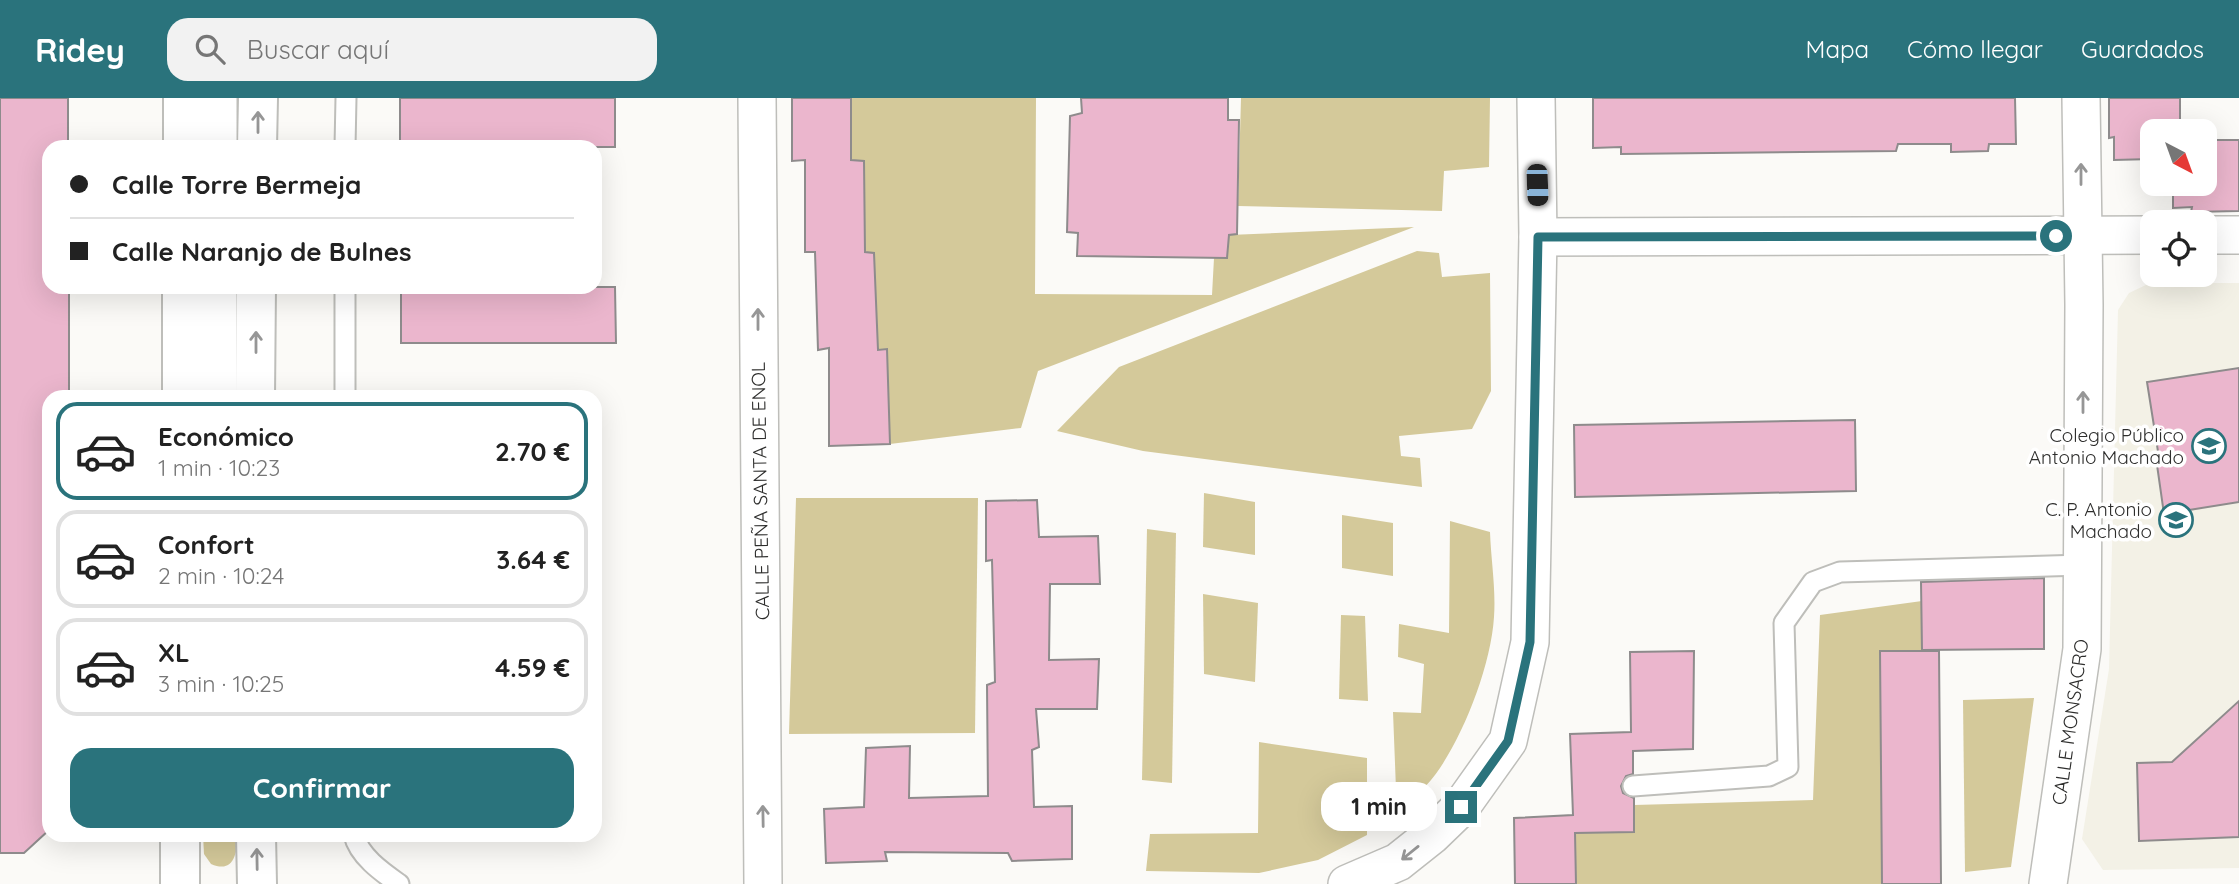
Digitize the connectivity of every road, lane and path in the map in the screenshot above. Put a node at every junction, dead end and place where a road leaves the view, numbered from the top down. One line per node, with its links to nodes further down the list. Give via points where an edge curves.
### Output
1 (183, 98): 8 (main road)
2 (218, 98): 9 (street)
3 (258, 98): 10 (main road, one-way to 3)
4 (345, 98): 11 (lane)
5 (757, 98): 33 (street, CALLE PEÑA SANTA DE ENOL, one-way to 5)
6 (1536, 98): 16 (street)
7 (2081, 98): 12 (street, CALLE MONSACRO, one-way to 7)
8 (183, 140)
9 (218, 140)
10 (257, 140)
11 (345, 140)
12 (2083, 235): 13 (street); 16 (street); 25 (street, CALLE MONSACRO, one-way to 12)
13 (2140, 235)
14 (2217, 235): 15 (street)
15 (2239, 235)
16 (1538, 237): 34 (street, one-way to 34, via 1530,642 1508,741 1461,807 1432,835 1398,862)
17 (182, 294): 21 (main road)
18 (218, 294): 22 (street)
19 (256, 294): 23 (main road, one-way to 19)
20 (345, 294): 24 (lane)
21 (181, 390)
22 (218, 390)
23 (256, 390)
24 (345, 390)
25 (2083, 565): 26 (lane, via 1840,572 1813,582 1784,623 1788,767 1769,776); 35 (street, CALLE MONSACRO, via 2082,649)
26 (1633, 786)
27 (180, 842): 30 (main road)
28 (256, 842): 31 (main road, one-way to 28)
29 (355, 842): 32 (lane, via 378,869)
30 (180, 884)
31 (257, 884)
32 (399, 884)
33 (762, 884)
34 (1347, 884)
35 (2048, 884)

